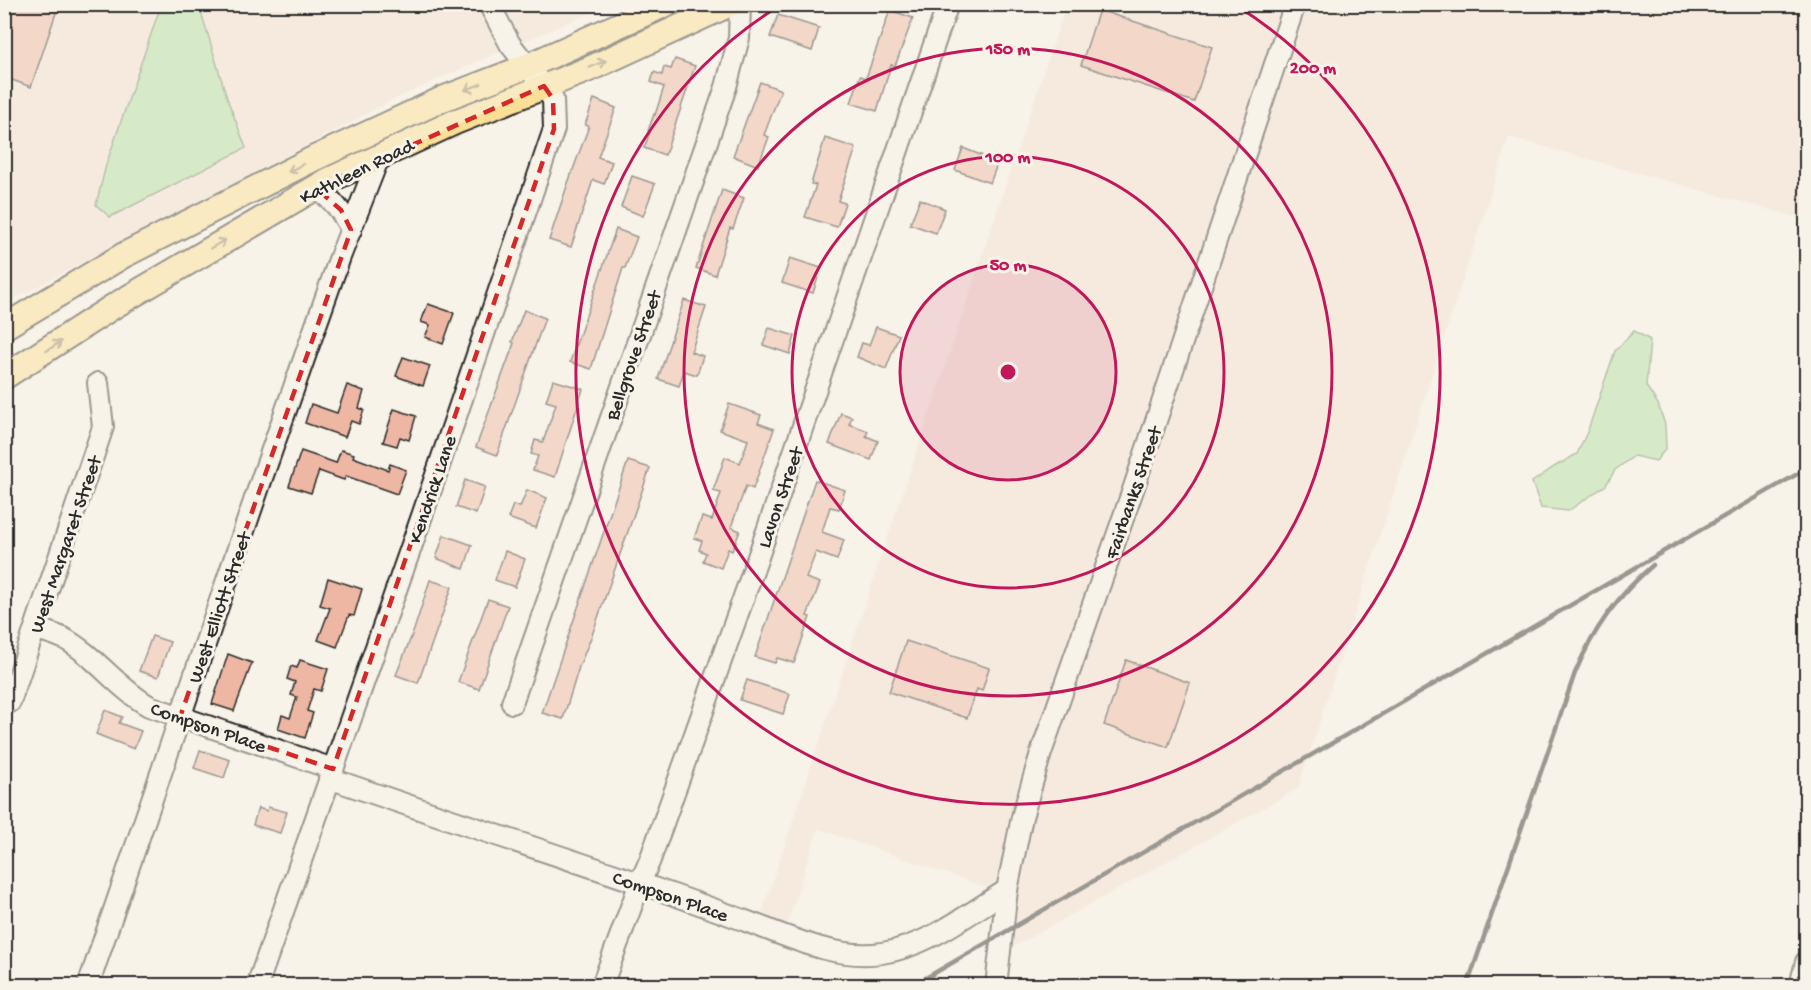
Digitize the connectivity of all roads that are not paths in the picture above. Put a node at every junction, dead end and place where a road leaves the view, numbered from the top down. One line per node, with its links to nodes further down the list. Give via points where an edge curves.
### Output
1 (489, 4): 7 (street, Kendrick Lane, via 510,44)
2 (666, 4): 7 (main road, Kathleen Road)
3 (730, 4): 8 (main road, Kathleen Road, one-way to 3)
4 (740, 4): 17 (street, Bellgrove Street, via 739,38 726,87)
5 (948, 4): 20 (street, Lavon Street, via 753,571)
6 (1295, 4): 21 (street, Fairbanks Street, via 1041,753 1022,817)
7 (528, 66): 8 (street, Kendrick Lane); 12 (main road, Kathleen Road, one-way to 12, via 445,98 315,158 124,255)
8 (544, 86): 9 (main road, Kathleen Road); 19 (street, Kendrick Lane, via 553,99 554,129)
9 (379, 157): 10 (main road, Kathleen Road); 11 (street, West Elliott Street)
10 (315, 188): 11 (street, via 341,210); 13 (main road, Kathleen Road, one-way to 10, via 114,306)
11 (351, 230): 18 (street, West Elliott Street)
12 (4, 327)
13 (4, 377)
14 (98, 383): 15 (street, West Margaret Street, via 103,427)
15 (36, 628): 16 (street, West Margaret Street); 18 (street, Compson Place, via 64,639 136,699)
16 (10, 702)
17 (512, 703)
18 (180, 717): 19 (street, Compson Place); 23 (street, West Elliott Street)
19 (331, 773): 20 (street, Compson Place, via 518,844); 24 (street, Kendrick Lane)
20 (640, 883): 21 (street, Compson Place, via 802,942 860,955 882,953 924,940); 25 (street, Lavon Street)
21 (1007, 890): 26 (street, Fairbanks Street)
22 (1806, 962): 27 (street)
23 (88, 986)
24 (257, 986)
25 (600, 986)
26 (996, 986)
27 (1800, 986)

